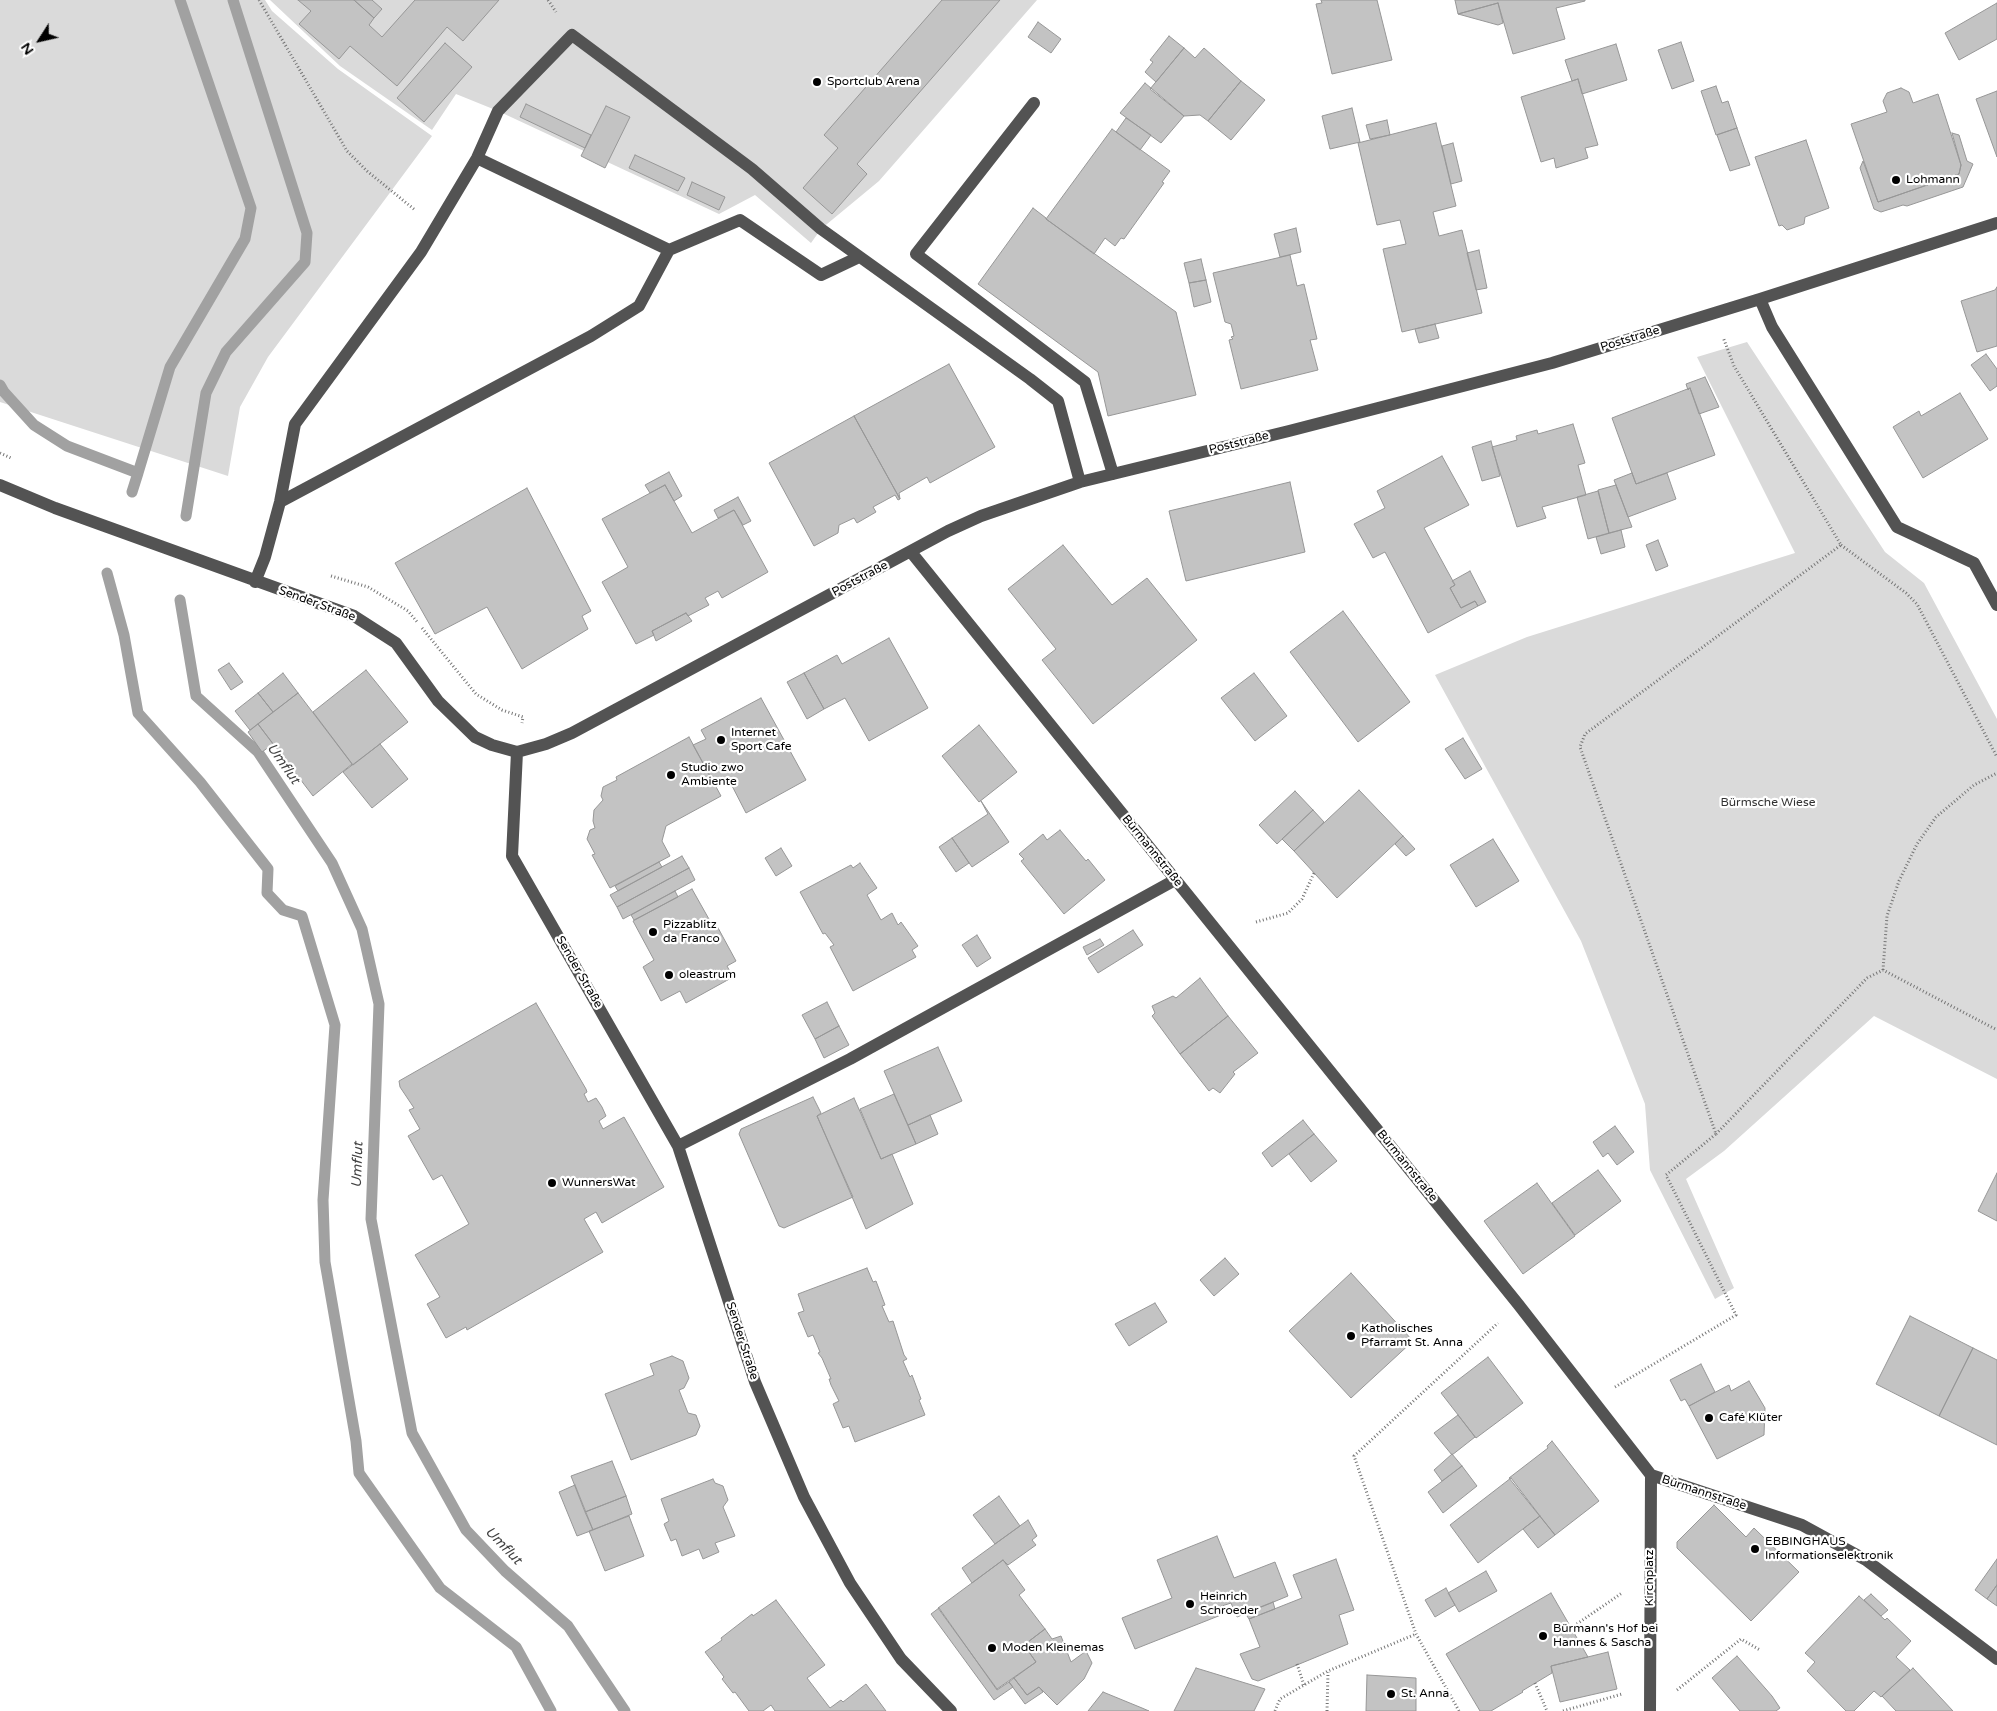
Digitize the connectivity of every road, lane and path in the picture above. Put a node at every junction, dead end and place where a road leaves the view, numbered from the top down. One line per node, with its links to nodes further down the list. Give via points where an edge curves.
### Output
1 (259, 0): 5 (path, via 347,151)
2 (1034, 103): 10 (street, via 916,254 1085,382)
3 (477, 158): 5 (street); 6 (street); 7 (street, via 498,111 572,35 752,169 821,229)
4 (1997, 223): 8 (street, Poststraße)
5 (435, 226): 13 (street, via 421,252 295,424)
6 (669, 250): 7 (street, via 740,220 821,275); 13 (street, via 639,306 592,336)
7 (859, 256): 11 (street, via 1058,400)
8 (1760, 299): 9 (street, Poststraße); 17 (street, via 1772,327 1897,527 1974,563)
9 (1714, 314): 10 (street, Poststraße, via 1552,363); 14 (path, via 1734,366)
10 (1113, 474): 11 (street, Poststraße)
11 (1080, 482): 15 (street, Poststraße, via 981,516)
12 (0, 485): 16 (street, Sender Straße)
13 (280, 502): 16 (street)
14 (1841, 545): 19 (path, via 1917,604); 26 (path, via 1585,734 1580,747)
15 (911, 552): 18 (street, Poststraße, via 572,733); 22 (street, Bürmannstraße)
16 (255, 582): 18 (street, Sender Straße, via 363,621 396,643 438,701 475,737)
17 (1997, 604)
18 (517, 752): 27 (street, Sender Straße, via 512,856)
19 (1997, 757)
20 (1997, 773): 24 (path, via 1974,785 1936,817 1917,844 1887,916)
21 (1314, 873): 23 (path, via 1302,899 1288,913)
22 (1176, 880): 27 (street, via 850,1059); 28 (street, Bürmannstraße)
23 (1256, 922)
24 (1883, 970): 25 (path); 26 (path, via 1867,978)
25 (1997, 1030)
26 (1716, 1134): 29 (path, via 1666,1174 1736,1315)
27 (678, 1146): 42 (street, Sender Straße, via 755,1382 804,1497 850,1583 901,1659)
28 (1518, 1304): 29 (street, Bürmannstraße); 33 (path, via 1354,1456)
29 (1593, 1400): 30 (street, Bürmannstraße)
30 (1651, 1475): 31 (street, Kirchplatz); 35 (street, Bürmannstraße, via 1802,1525 1866,1560)
31 (1650, 1574): 32 (path); 40 (street, Kirchplatz)
32 (1571, 1628)
33 (1416, 1634): 37 (path); 45 (path)
34 (1760, 1650): 41 (path, via 1741,1639)
35 (1997, 1659)
36 (1297, 1664): 39 (path)
37 (1328, 1671): 39 (path); 44 (path)
38 (1535, 1683): 46 (path)
39 (1304, 1685): 43 (path, via 1280,1699)
40 (1650, 1686): 47 (path); 48 (street, Kirchplatz)
41 (1674, 1693)
42 (951, 1711)
43 (1275, 1711)
44 (1327, 1711)
45 (1458, 1711)
46 (1546, 1711)
47 (1563, 1711)
48 (1650, 1711)

